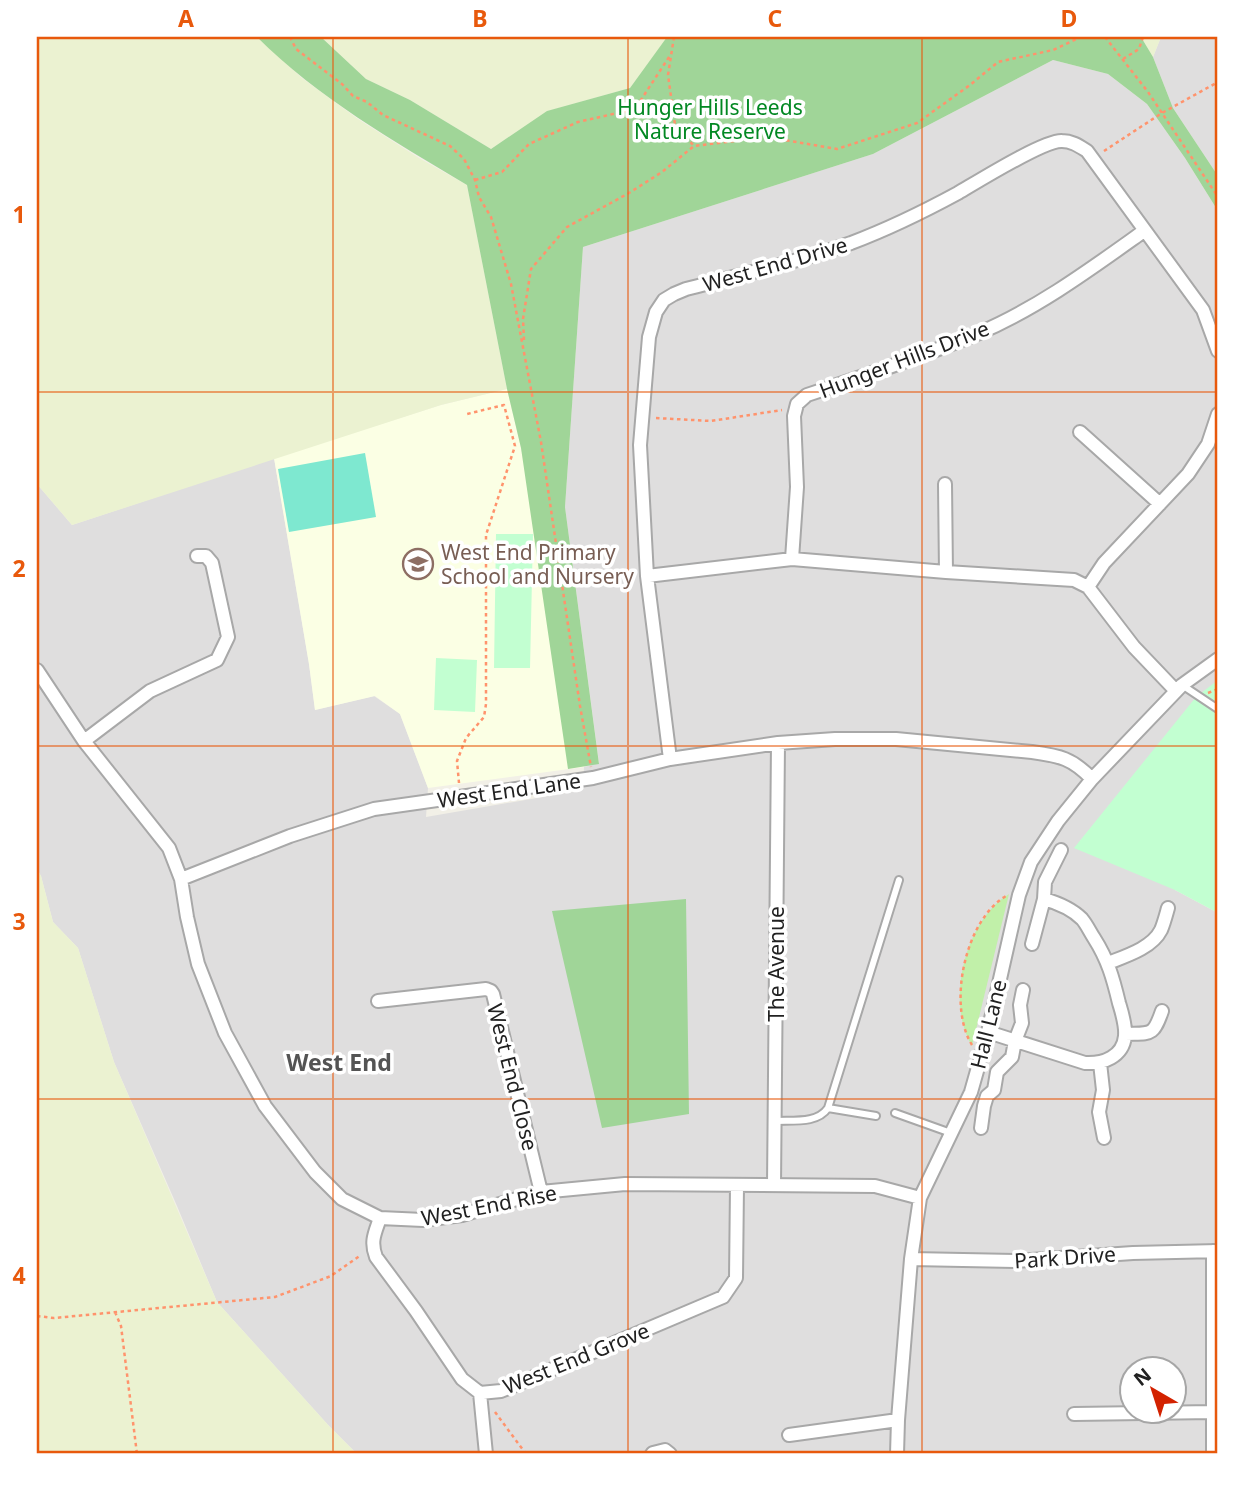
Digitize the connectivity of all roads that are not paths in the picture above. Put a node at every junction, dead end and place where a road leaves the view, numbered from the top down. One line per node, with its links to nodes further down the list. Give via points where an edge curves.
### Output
1 (1144, 231): 2 (street, West End Drive, via 1202,310); 8 (street, Hunger Hills Drive, via 1025,310 981,332 807,395 797,404); 10 (street, West End Drive, via 1087,151 1060,140 894,226 664,300 649,337 640,445)
2 (1218, 351)
3 (1218, 414): 6 (street, via 1208,444)
4 (1080, 432): 6 (street)
5 (945, 484): 9 (street)
6 (1160, 504): 11 (street, via 1104,563)
7 (197, 556): 16 (street, via 206,556 212,563 228,637 217,660 150,691)
8 (792, 559): 9 (street); 10 (street)
9 (946, 572): 11 (street, via 1074,580)
10 (647, 576): 18 (street, West End Drive)
11 (1088, 587): 14 (street, via 1134,647)
12 (1218, 659): 14 (street, Hall Lane)
13 (37, 670): 16 (street)
14 (1179, 688): 15 (lane); 19 (street, Hall Lane)
15 (1218, 709)
16 (84, 741): 21 (street, via 169,848)
17 (778, 743): 18 (street, West End Lane); 19 (street, West End Lane, via 896,739 1032,752 1071,761); 39 (street, The Avenue)
18 (670, 759): 21 (street, West End Lane, via 593,778 374,809)
19 (1093, 779): 30 (street, Hall Lane, via 1031,862 1018,895)
20 (1061, 850): 23 (street, via 1045,882)
21 (181, 879): 47 (street, West End Rise, via 198,964 225,1033 265,1106 315,1172 342,1199)
22 (899, 880): 36 (lane)
23 (1044, 899): 25 (street); 26 (street, via 1084,921)
24 (1168, 908): 26 (street, via 1156,939)
25 (1032, 944)
26 (1108, 963): 32 (street)
27 (1023, 990): 34 (street, via 1022,1023)
28 (379, 1001): 45 (street, West End Close, via 491,991)
29 (1162, 1011): 31 (street, via 1156,1027)
30 (988, 1032): 34 (street); 41 (street, Hall Lane, via 971,1091)
31 (1147, 1033): 32 (street); 33 (street)
32 (1125, 1034): 35 (street, via 1122,1046)
33 (1163, 1034)
34 (1015, 1041): 35 (street, via 1085,1063); 40 (street, via 1012,1057 997,1072 987,1096)
35 (1100, 1063): 42 (street)
36 (828, 1108): 38 (lane); 39 (lane, via 816,1119)
37 (895, 1113): 41 (lane)
38 (876, 1116)
39 (775, 1121): 43 (street, The Avenue)
40 (981, 1128)
41 (951, 1133): 46 (street, Hall Lane)
42 (1104, 1138)
43 (774, 1185): 44 (street, West End Rise); 46 (street, West End Rise, via 875,1186)
44 (737, 1186): 45 (street, West End Rise, via 625,1184); 50 (street, West End Grove, via 736,1278 723,1297 501,1391)
45 (541, 1192): 47 (street, West End Rise, via 462,1214 423,1220)
46 (920, 1198): 49 (street, Hall Lane)
47 (380, 1218): 50 (street, West End Grove, via 373,1247 376,1257 462,1379)
48 (1216, 1251): 49 (street, Park Drive, via 1014,1261); 51 (street)
49 (911, 1259): 53 (street, Hall Lane)
50 (480, 1393): 55 (street)
51 (1213, 1412): 52 (street); 59 (street)
52 (1074, 1415)
53 (898, 1420): 54 (street); 58 (street, Hall Lane)
54 (789, 1434)
55 (486, 1454)
56 (652, 1454): 57 (street, via 665,1450)
57 (670, 1454)
58 (897, 1454)
59 (1213, 1454)

